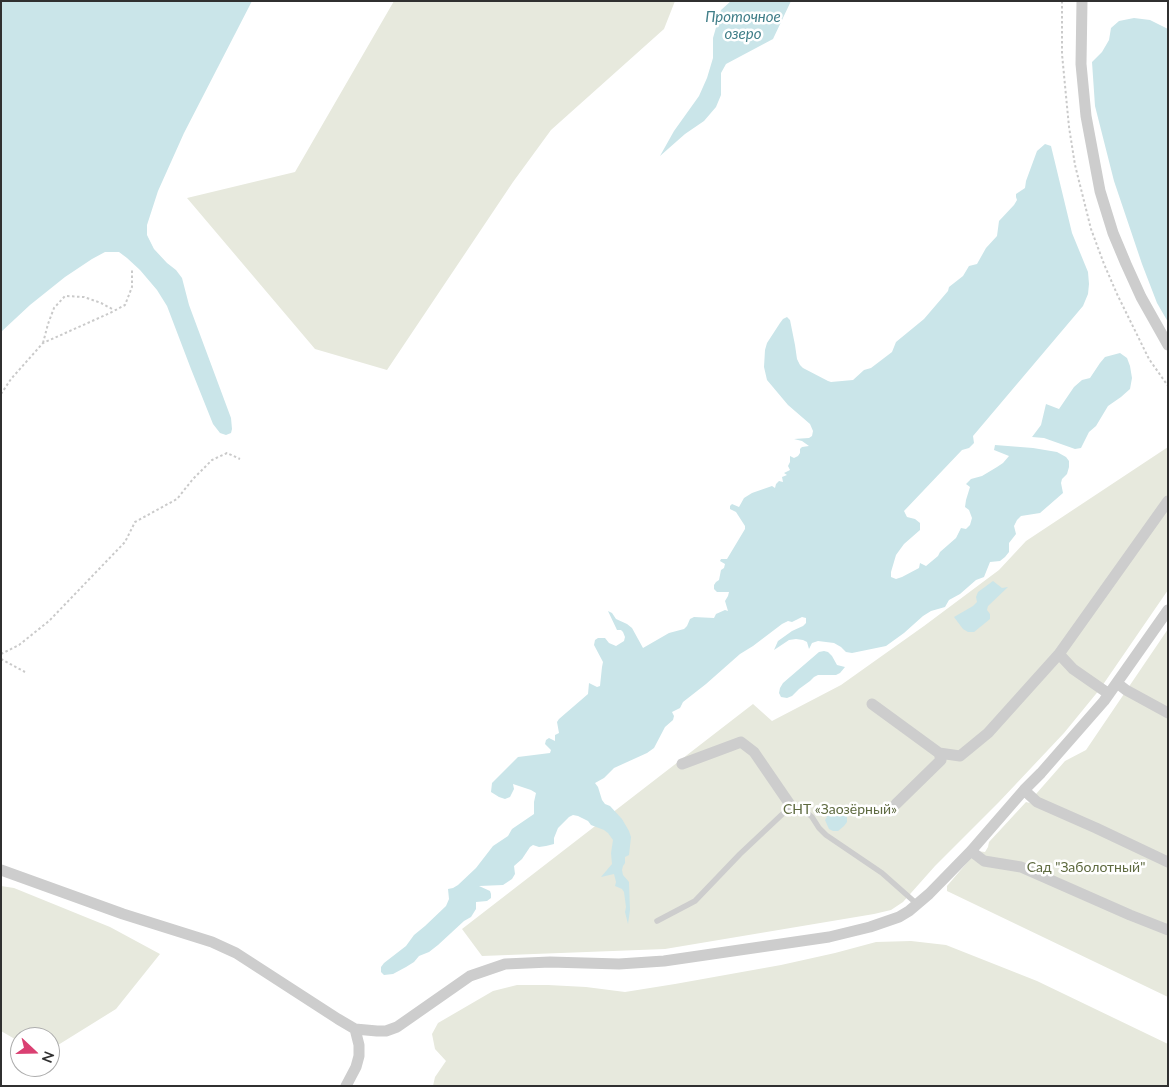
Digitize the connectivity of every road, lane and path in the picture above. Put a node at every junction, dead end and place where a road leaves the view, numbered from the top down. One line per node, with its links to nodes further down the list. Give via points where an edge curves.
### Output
1 (1082, 1): 5 (street, via 1086,116 1100,190 1122,256)
2 (132, 269): 3 (path, via 132,287 125,305)
3 (115, 311): 4 (path); 4 (path, via 84,297 65,296 54,308)
4 (43, 343): 6 (path)
5 (1168, 345)
6 (1, 394)
7 (240, 459): 10 (path, via 227,453 212,460 177,498 135,522 125,542 49,621 19,645)
8 (1168, 501): 11 (street)
9 (1168, 610): 14 (street)
10 (1, 654)
11 (1059, 654): 15 (street, via 1073,669); 18 (street, via 988,732 960,756)
12 (1, 658): 13 (path)
13 (25, 672)
14 (1117, 683): 15 (street); 17 (street)
15 (1109, 694): 20 (street)
16 (872, 704): 18 (street)
17 (1168, 713)
18 (939, 753): 21 (street, via 941,760)
19 (682, 764): 22 (street, via 741,742 754,752)
20 (1024, 790): 23 (street); 24 (street, via 1037,802)
21 (896, 804)
22 (791, 806): 26 (lane, via 804,810 826,835 882,873); 27 (lane, via 695,901)
23 (971, 851): 26 (street); 28 (street, via 984,861 1021,867)
24 (1168, 862)
25 (1, 870): 29 (street, via 212,942)
26 (917, 904): 29 (street, via 899,917 829,937 664,961 505,964 470,976 397,1027 376,1032)
27 (657, 921)
28 (1168, 930)
29 (355, 1029): 30 (street, via 359,1056)
30 (346, 1086)

